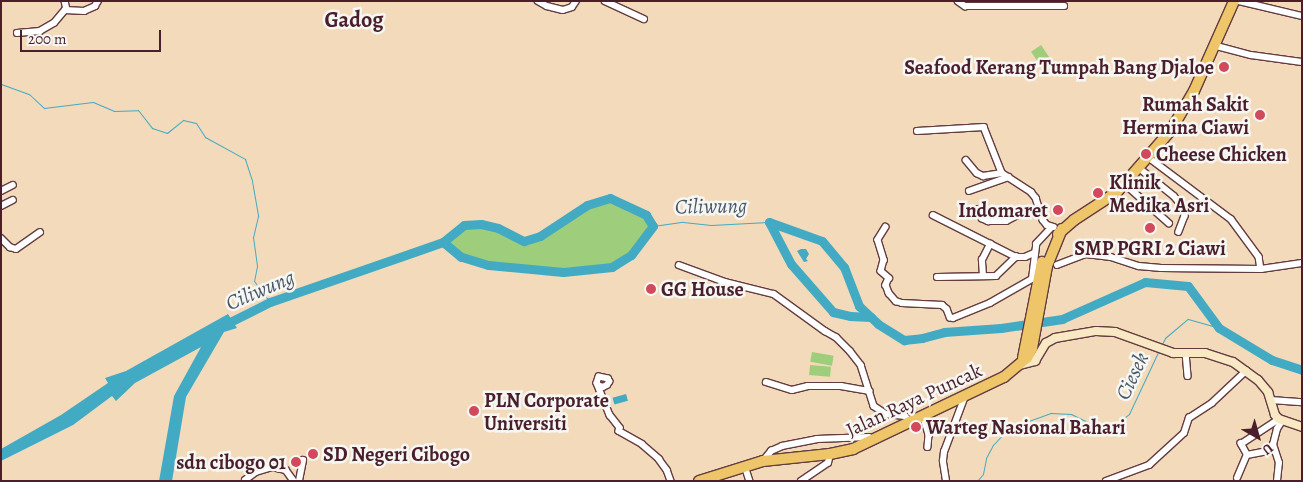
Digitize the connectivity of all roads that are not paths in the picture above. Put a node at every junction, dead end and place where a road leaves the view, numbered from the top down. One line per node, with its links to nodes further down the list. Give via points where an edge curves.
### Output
1 (66, 1): 10 (street)
2 (98, 1): 10 (street, via 84,11)
3 (538, 1): 4 (street, via 563,10 572,7)
4 (576, 1)
5 (605, 1): 12 (street)
6 (958, 1): 9 (street, via 965,6)
7 (1234, 1): 14 (highway)
8 (1239, 1): 11 (street)
9 (1064, 6)
10 (67, 10): 13 (street, via 42,30)
11 (1302, 16)
12 (644, 19)
13 (17, 33)
14 (1214, 45): 15 (street, via 1251,55); 17 (highway, via 1186,107)
15 (1302, 62)
16 (916, 131): 20 (street, via 984,126)
17 (1148, 158): 19 (highway); 43 (street, via 1231,219 1259,257)
18 (966, 160): 20 (street, via 983,176)
19 (1138, 167): 22 (highway); 35 (street, via 1184,208 1185,216)
20 (1002, 173): 21 (street)
21 (1009, 177): 25 (street); 29 (street, via 1031,192)
22 (1125, 184): 31 (street); 33 (highway, via 1110,198)
23 (14, 185): 24 (street)
24 (1, 191)
25 (969, 191)
26 (12, 200): 27 (street)
27 (1, 206)
28 (978, 209): 29 (street, via 982,218 988,221)
29 (1040, 214): 33 (street, via 1044,222)
30 (933, 215): 37 (street)
31 (1170, 224)
32 (886, 227): 38 (street, via 878,240 884,260 881,271 889,278 886,285 888,293 902,304 942,305 951,318 990,303 1030,280 1034,272)
33 (1059, 231): 38 (street, via 1040,238); 47 (highway, via 1050,257 1034,341)
34 (40, 232): 36 (street, via 16,249)
35 (1179, 232)
36 (1, 238)
37 (990, 244): 39 (street); 44 (street, via 982,260)
38 (1034, 252): 39 (street)
39 (1016, 257): 44 (street, via 996,276)
40 (1302, 263): 43 (street)
41 (679, 265): 52 (street, via 724,282 774,294 840,340 861,365)
42 (1057, 265): 43 (street, via 1086,254 1146,266)
43 (1261, 269)
44 (983, 276): 45 (street)
45 (938, 277)
46 (1186, 353): 47 (main road, via 1169,352 1115,332 1092,331 1050,340 1035,361); 48 (main road, via 1215,355); 49 (street)
47 (1023, 360): 53 (highway, Jalan Raya Puncak, via 1004,377)
48 (1246, 371): 54 (main road, via 1262,384); 78 (street, via 1212,403 1189,418 1184,433 1149,465)
49 (1188, 376)
50 (766, 382): 52 (street, via 792,390 808,386 841,386)
51 (598, 385): 73 (street, via 619,431 642,444 659,459)
52 (870, 391): 58 (street, via 872,402 878,409 886,414 905,416)
53 (965, 396): 56 (highway, Jalan Raya Puncak); 77 (street, via 944,452)
54 (1272, 400): 55 (street); 57 (main road, via 1275,415)
55 (1302, 402)
56 (923, 415): 58 (highway, Jalan Raya Puncak); 61 (street, via 929,435)
57 (1280, 420): 59 (main road); 62 (street); 64 (street, via 1241,444)
58 (910, 421): 63 (highway, Jalan Raya Puncak, via 862,445)
59 (1302, 427)
60 (870, 437): 66 (street, via 817,439 790,444 775,449)
61 (928, 447)
62 (1273, 450): 64 (street); 79 (street, via 1279,465)
63 (830, 454): 66 (highway, Jalan Raya Puncak); 76 (street, via 828,463)
64 (1247, 456): 69 (street)
65 (303, 460): 72 (street)
66 (763, 461): 67 (highway, Jalan Raya Puncak)
67 (745, 466): 68 (highway, Jalan Raya Puncak); 75 (street)
68 (711, 478): 74 (highway, Jalan Raya Puncak)
69 (1237, 478)
70 (245, 480): 71 (street, via 272,467 286,470)
71 (294, 481)
72 (299, 481)
73 (671, 481)
74 (699, 481)
75 (750, 481)
76 (801, 481)
77 (946, 481)
78 (1106, 481)
79 (1277, 481)

